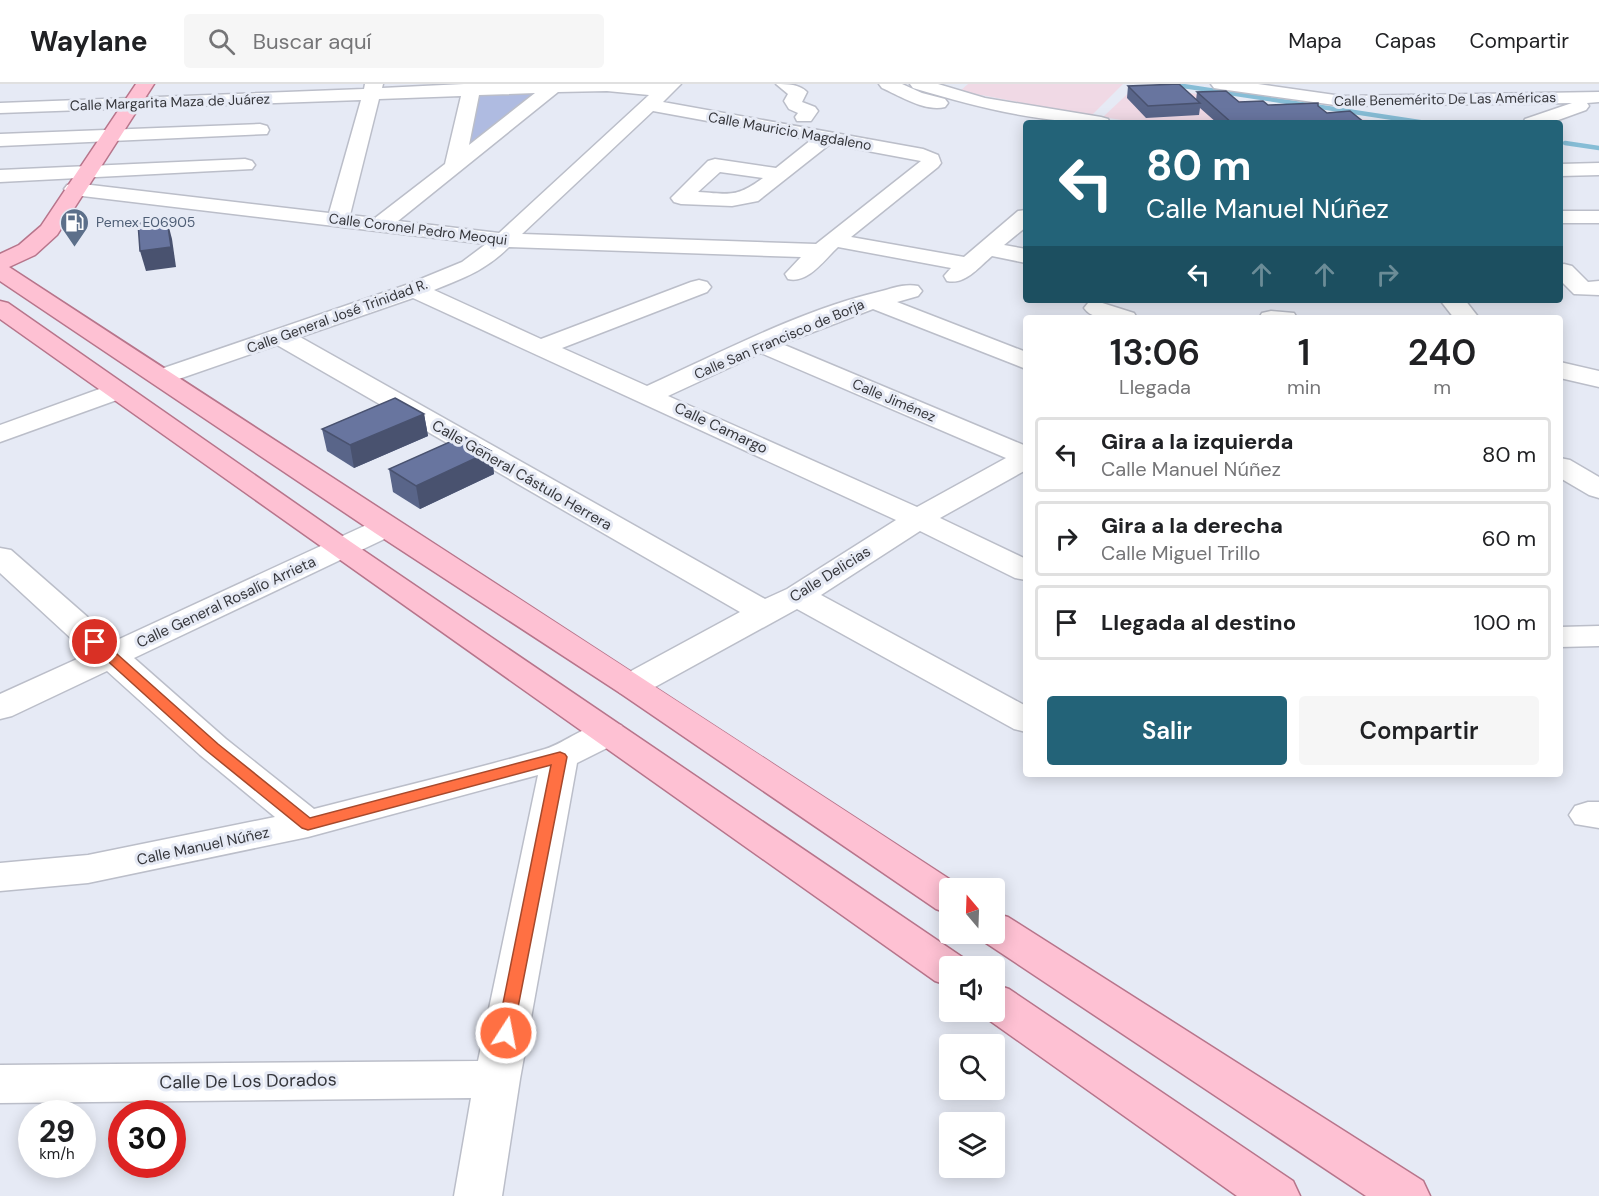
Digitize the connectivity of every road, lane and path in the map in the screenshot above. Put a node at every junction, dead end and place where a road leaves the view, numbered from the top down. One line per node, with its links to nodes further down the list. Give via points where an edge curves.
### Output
1 (145, 84): 16 (main road)
2 (785, 84): 21 (street, via 798,92 793,101 808,111)
3 (888, 84): 18 (street, via 916,97)
4 (919, 84): 18 (street)
5 (1220, 84): 15 (street, Calle Benemérito De Las Américas)
6 (1339, 84): 15 (street)
7 (1461, 84): 14 (street)
8 (556, 85): 9 (street, Calle Margarita Maza de Juárez); 10 (street, Calle Margarita Maza de Juárez); 31 (street)
9 (472, 87): 11 (street, Calle Margarita Maza de Juárez); 31 (street)
10 (668, 87): 17 (street, Calle General José Trinidad R.)
11 (372, 89): 12 (street, Calle Margarita Maza de Juárez); 40 (street)
12 (278, 91): 16 (street, Calle Margarita Maza de Juárez); 26 (street)
13 (1599, 97): 14 (street, Calle Benemérito De Las Américas)
14 (1476, 99): 15 (street, Calle Benemérito De Las Américas)
15 (1329, 100)
16 (132, 103): 19 (street, Calle Margarita Maza de Juárez); 27 (main road)
17 (649, 105): 28 (street, Calle Mauricio Magdaleno); 43 (street, Calle General José Trinidad R.)
18 (976, 107): 22 (street); 23 (street)
19 (0, 108)
20 (1596, 109): 24 (street, via 1559,112); 25 (street)
21 (804, 117)
22 (1026, 120)
23 (1078, 120)
24 (1539, 120)
25 (1563, 128)
26 (261, 130): 27 (street); 30 (street)
27 (110, 136): 29 (street); 36 (main road)
28 (825, 138): 34 (street); 44 (street, Calle Mauricio Magdaleno, via 931,159 931,163)
29 (0, 140)
30 (245, 165): 36 (street); 37 (street)
31 (454, 166): 42 (street)
32 (1563, 170): 33 (street)
33 (1599, 170)
34 (779, 174): 34 (street, via 715,165 681,198 748,199)
35 (0, 176): 36 (street)
36 (79, 181): 37 (street, Calle Coronel Pedro Meoqui); 47 (main road, via 45,234 27,250)
37 (228, 206): 40 (street, Calle Coronel Pedro Meoqui)
38 (1563, 217): 39 (street)
39 (1599, 217)
40 (338, 219): 42 (street, Calle Coronel Pedro Meoqui)
41 (1023, 219): 45 (street)
42 (380, 225): 43 (street, Calle Coronel Pedro Meoqui)
43 (504, 240): 44 (street, Calle Coronel Pedro Meoqui, via 764,249); 55 (street, Calle General José Trinidad R., via 470,267)
44 (826, 246): 45 (street, Calle Coronel Pedro Meoqui, via 961,270); 52 (street)
45 (988, 249): 46 (street)
46 (1023, 255)
47 (0, 262)
48 (1599, 270): 50 (street)
49 (0, 271): 68 (main road)
50 (1563, 271)
51 (1563, 272): 54 (street, via 1582,289)
52 (796, 274)
53 (699, 287): 65 (street)
54 (1599, 288)
55 (414, 290): 63 (street, Calle General José Trinidad R.); 65 (street, Calle Camargo)
56 (910, 291): 57 (street, Calle San Francisco de Borja)
57 (872, 300): 64 (street, Calle San Francisco de Borja); 66 (street)
58 (1454, 303): 62 (street)
59 (0, 308): 70 (main road)
60 (1096, 308): 61 (street)
61 (1116, 315)
62 (1464, 315)
63 (282, 337): 68 (street, Calle General José Trinidad R.); 83 (street, Calle General Cástulo Herrera)
64 (762, 344): 71 (street, Calle San Francisco de Borja); 73 (street, Calle Jiménez)
65 (542, 347): 71 (street, Calle Camargo)
66 (1023, 361)
67 (1563, 371): 69 (street)
68 (161, 377): 78 (main road)
69 (1599, 378)
70 (116, 391): 72 (street); 79 (main road)
71 (649, 395): 77 (street, Calle Camargo)
72 (0, 434)
73 (1023, 456)
74 (1023, 459): 77 (street, Calle Delicias)
75 (1563, 468): 76 (street)
76 (1599, 489)
77 (918, 519): 81 (street, Calle Camargo); 82 (street, Calle Delicias)
78 (386, 526): 79 (street, Calle General Rosalío Arrieta); 85 (main road)
79 (340, 548): 84 (street, Calle General Rosalío Arrieta); 88 (main road)
80 (0, 557): 84 (street)
81 (1023, 570)
82 (798, 596): 83 (street, Calle Delicias); 87 (street)
83 (764, 612): 85 (street, Calle Delicias)
84 (112, 657): 86 (street, Calle General Rosalío Arrieta); 90 (street)
85 (632, 685): 92 (main road)
86 (0, 708)
87 (1023, 719)
88 (608, 734): 89 (street, Calle Manuel Núñez); 94 (main road)
89 (560, 757): 90 (street, Calle Manuel Núñez); 96 (street)
90 (308, 825): 91 (street, Calle Manuel Núñez, via 88,869)
91 (0, 878)
92 (939, 891)
93 (1005, 935): 100 (main road)
94 (939, 962)
95 (1005, 1009): 99 (main road)
96 (497, 1079): 97 (street, Calle De Los Dorados); 98 (street)
97 (0, 1084)
98 (478, 1196)
99 (1276, 1196)
100 (1406, 1196)

